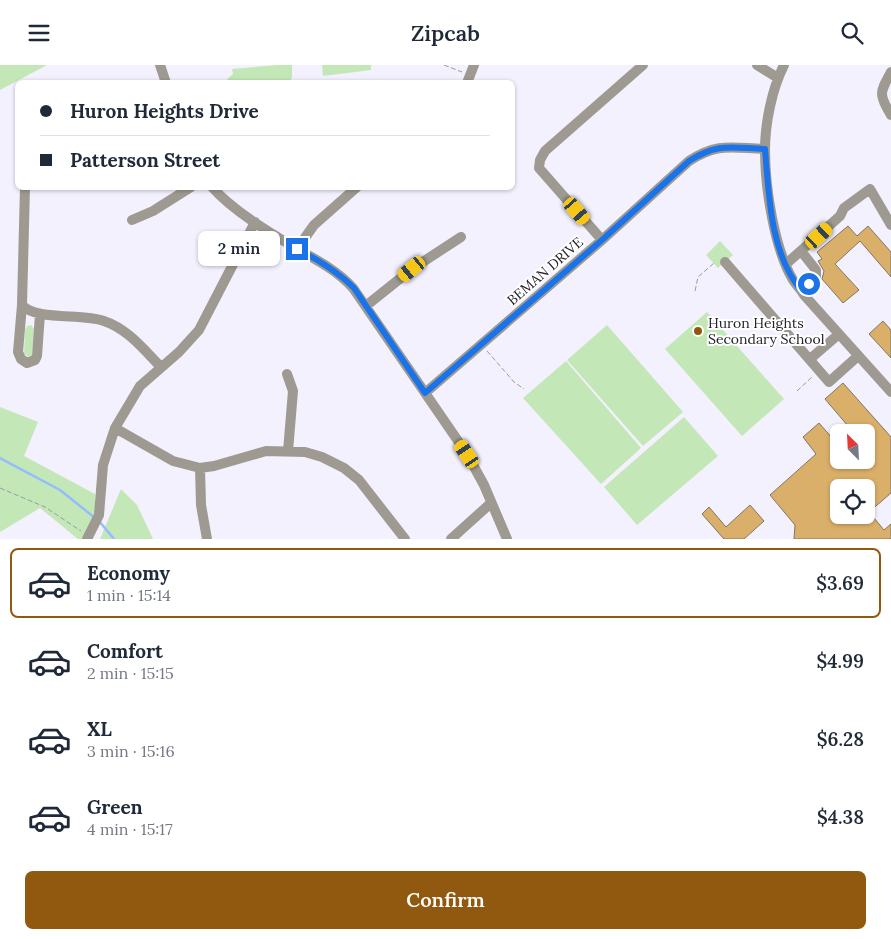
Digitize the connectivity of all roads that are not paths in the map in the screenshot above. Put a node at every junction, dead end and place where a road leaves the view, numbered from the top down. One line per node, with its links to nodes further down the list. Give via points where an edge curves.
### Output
1 (160, 65): 9 (street)
2 (474, 65): 8 (street)
3 (643, 65): 20 (street, via 545,151 540,160 539,167)
4 (757, 65): 7 (street)
5 (784, 65): 7 (street)
6 (891, 72): 10 (street, via 881,90 881,99)
7 (778, 78): 11 (street)
8 (469, 79)
9 (165, 80)
10 (891, 115)
11 (765, 149): 20 (street, BEMAN DRIVE, via 717,147 705,151 689,161); 24 (street, via 772,216)
12 (25, 190): 26 (street)
13 (185, 190): 16 (street)
14 (216, 190): 17 (street)
15 (354, 190): 21 (street, via 314,225)
16 (132, 220)
17 (255, 222): 21 (street); 32 (street, via 199,330)
18 (891, 225): 22 (street, via 870,189 844,208 840,216)
19 (461, 237): 27 (street, via 412,269)
20 (602, 240): 35 (street, BEMAN DRIVE)
21 (297, 249): 27 (street, via 344,279)
22 (801, 251): 24 (street); 25 (street, via 816,270 816,275)
23 (725, 262): 31 (street)
24 (786, 264): 25 (street)
25 (801, 290): 29 (street)
26 (22, 305): 28 (street); 28 (street, via 18,352 27,363 37,356)
27 (367, 305): 35 (street)
28 (40, 315): 32 (street, via 82,316 106,321 128,334)
29 (839, 334): 30 (street); 31 (street)
30 (858, 355): 31 (street, via 829,382); 34 (street)
31 (810, 359)
32 (161, 367): 36 (street, via 140,386)
33 (287, 374): 37 (street, via 293,391)
34 (891, 392)
35 (425, 393): 39 (street, via 467,454)
36 (115, 428): 38 (street, via 174,461); 40 (street, via 103,465 99,515)
37 (288, 451): 38 (street, via 266,451); 42 (street, via 322,457 359,480)
38 (200, 469): 41 (street, via 201,505)
39 (491, 503): 43 (street); 44 (street)
40 (88, 538)
41 (207, 539)
42 (404, 539)
43 (450, 539)
44 (507, 539)

